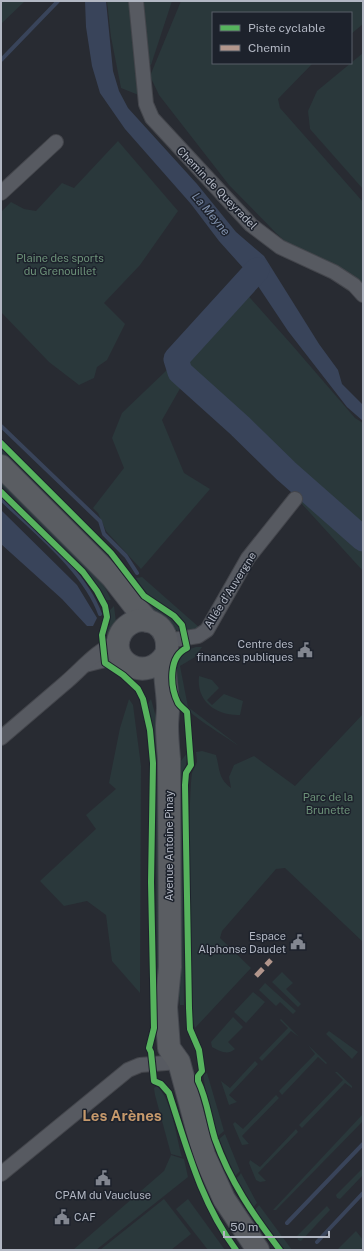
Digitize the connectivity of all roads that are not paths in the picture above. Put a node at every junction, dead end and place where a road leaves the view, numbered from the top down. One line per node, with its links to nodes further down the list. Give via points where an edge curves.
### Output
1 (136, 1): 4 (street, Chemin de Queyradel, via 146,104 161,130 251,225 280,247 334,272 354,285)
2 (56, 142): 3 (street)
3 (1, 193)
4 (363, 295)
5 (1, 466): 7 (main road, Avenue Antoine Pinay)
6 (295, 500): 10 (street, Allée d'Auvergne, via 248,558 207,630 198,636)
7 (97, 562): 8 (main road, Avenue Antoine Pinay); 9 (main road, Avenue Antoine Pinay, via 116,601)
8 (148, 621): 9 (main road, via 132,623 126,627); 10 (main road, Avenue Antoine Pinay, via 161,628)
9 (120, 638): 11 (street, via 103,648); 12 (main road, Avenue Antoine Pinay, via 122,657)
10 (167, 647): 12 (main road, via 157,665 150,668); 13 (main road, Avenue Antoine Pinay)
11 (85, 665): 12 (street, via 105,660); 14 (street)
12 (132, 666): 13 (main road, Avenue Antoine Pinay, via 156,695 160,717)
13 (167, 725): 15 (main road, Avenue Antoine Pinay, via 170,967 166,1007 169,1048)
14 (1, 738)
15 (179, 1062): 16 (street, via 140,1065 128,1070); 17 (main road, Avenue Antoine Pinay, via 204,1155 224,1200)
16 (1, 1174)
17 (258, 1250)

